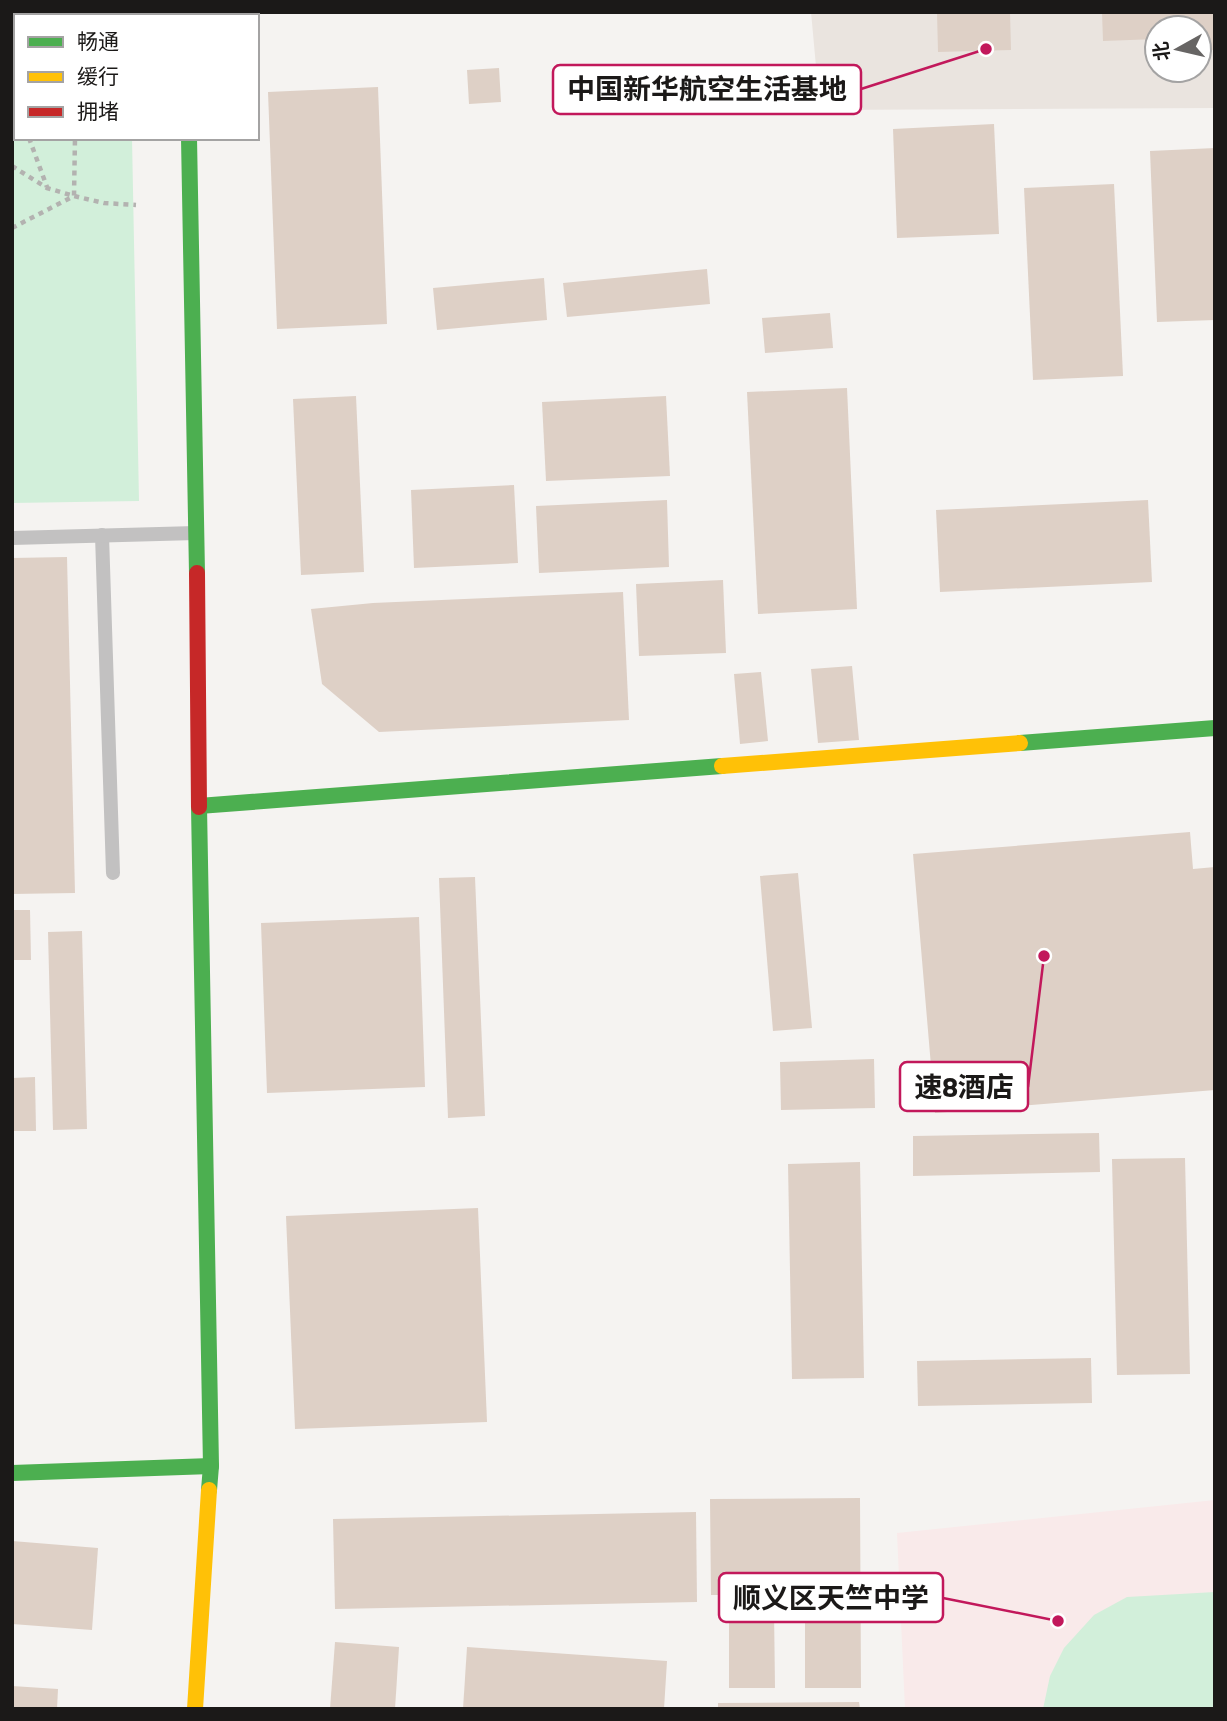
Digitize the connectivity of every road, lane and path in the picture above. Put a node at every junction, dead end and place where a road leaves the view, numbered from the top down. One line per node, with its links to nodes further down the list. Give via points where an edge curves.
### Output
1 (30, 140): 5 (path)
2 (75, 140): 6 (path)
3 (189, 140): 9 (street)
4 (12, 166): 5 (path)
5 (47, 188): 6 (path)
6 (74, 196): 7 (path); 8 (path)
7 (136, 205)
8 (12, 228)
9 (197, 533): 10 (lane); 13 (street)
10 (102, 535): 11 (lane); 14 (lane)
11 (12, 538)
12 (1215, 728): 13 (street)
13 (199, 806): 15 (street)
14 (113, 873)
15 (211, 1466): 16 (street); 17 (street)
16 (12, 1473)
17 (195, 1709)

